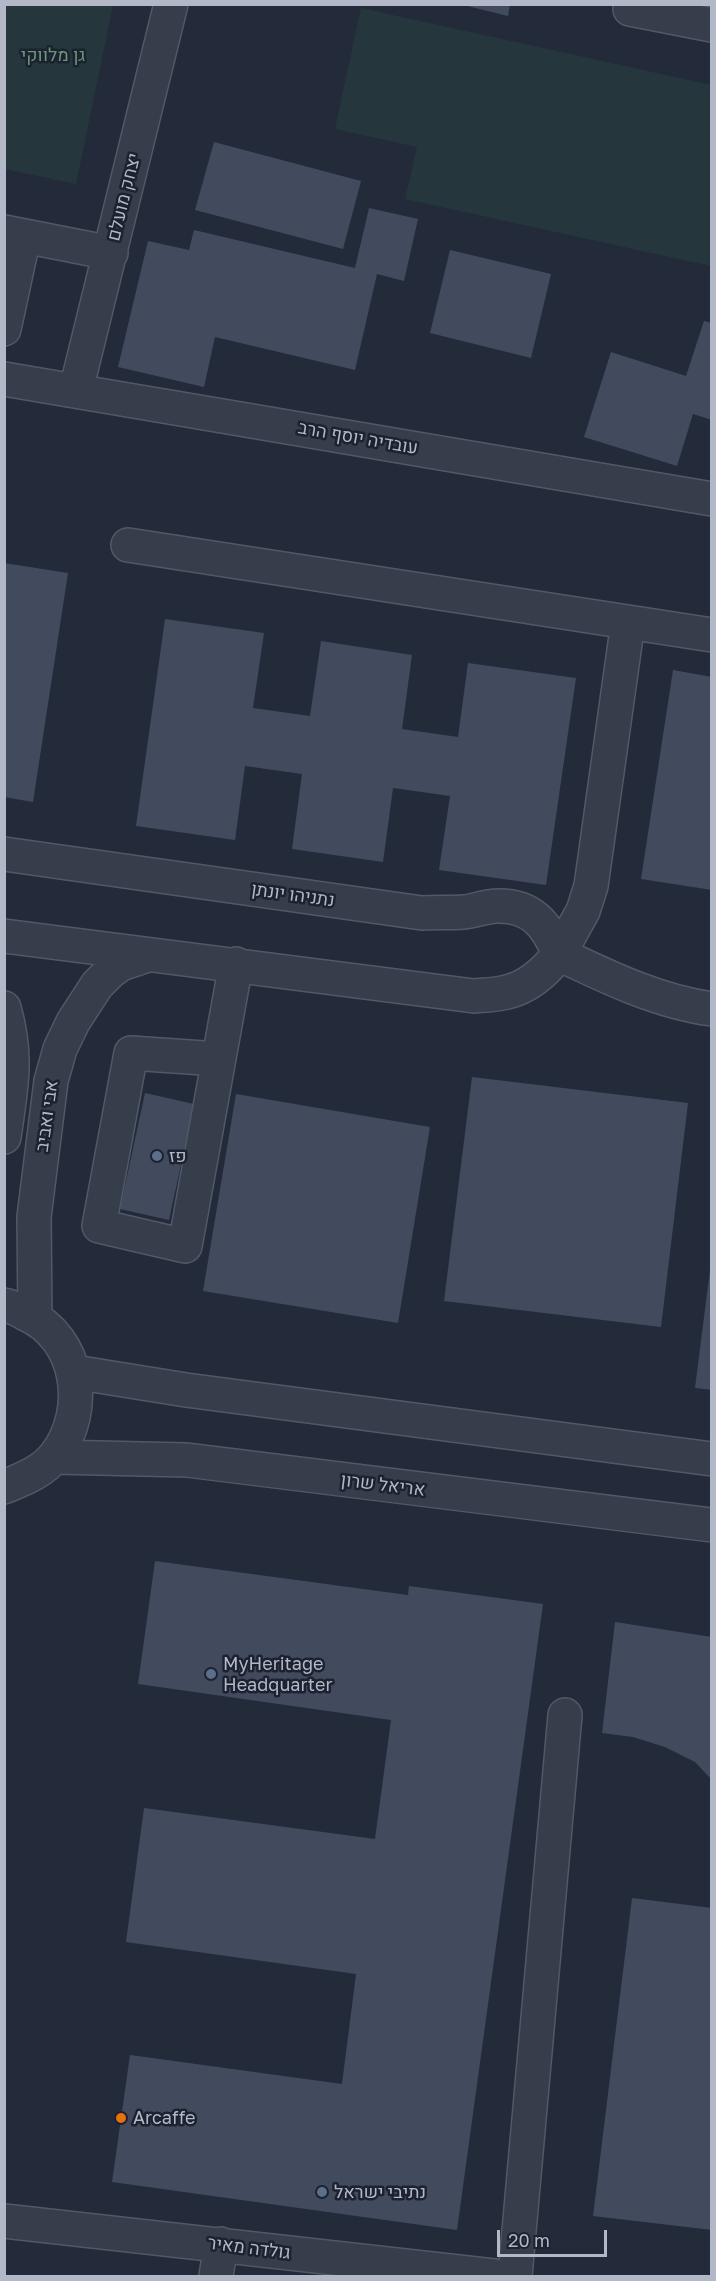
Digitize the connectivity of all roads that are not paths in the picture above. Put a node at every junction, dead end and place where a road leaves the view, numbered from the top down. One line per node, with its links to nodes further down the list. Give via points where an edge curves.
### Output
1 (171, 4): 5 (street, יצחק מועלם)
2 (632, 4): 3 (street, via 630,9)
3 (711, 25)
4 (14, 234): 5 (street); 6 (street)
5 (111, 253): 8 (street, יצחק מועלם)
6 (4, 329)
7 (4, 379): 8 (street, עובדיה יוסף הרב)
8 (76, 390): 9 (street, עובדיה יוסף הרב)
9 (711, 499)
10 (128, 545): 11 (street)
11 (628, 622): 12 (street); 15 (street, via 591,886 583,911)
12 (711, 635)
13 (4, 854): 15 (street, נתניהו יונתן, via 422,913 466,912 497,906 519,909 536,918 549,932)
14 (4, 936): 16 (street)
15 (559, 954): 17 (street, via 549,968 531,981 507,992 474,996); 19 (street, via 610,978 691,1006)
16 (148, 955): 17 (street); 23 (street, אבי ואביב, via 110,972 73,1022 60,1049 51,1081 34,1217)
17 (236, 964): 20 (street)
18 (4, 1008): 21 (street, via 14,1066)
19 (711, 1009)
20 (218, 1059): 20 (street, via 131,1053 99,1226 185,1246)
21 (4, 1137)
22 (4, 1305): 23 (street)
23 (35, 1318): 24 (street, via 66,1351)
24 (74, 1372): 25 (street, via 77,1402 70,1431); 26 (street, via 198,1392)
25 (54, 1457): 27 (street, via 31,1476); 28 (street, אריאל שרון, via 187,1460)
26 (711, 1459)
27 (4, 1487)
28 (711, 1526)
29 (565, 1716): 34 (street)
30 (4, 2221): 31 (street, גולדה מאיר)
31 (221, 2244): 32 (street); 33 (street, גולדה מאיר)
32 (216, 2277)
33 (494, 2277)
34 (515, 2277)

